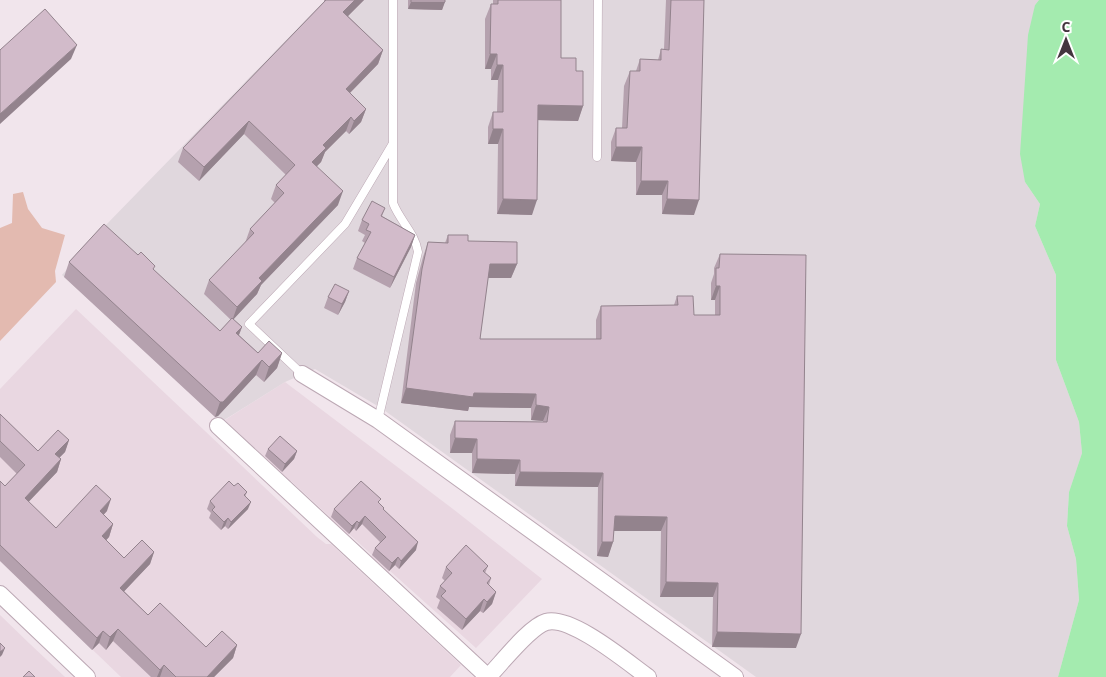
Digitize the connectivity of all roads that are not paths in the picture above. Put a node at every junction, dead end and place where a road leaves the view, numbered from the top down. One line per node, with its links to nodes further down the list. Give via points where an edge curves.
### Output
1 (393, 0): 3 (lane)
2 (598, 0): 4 (lane)
3 (392, 145): 5 (lane, via 344,224 249,324); 6 (lane, via 393,203 397,215 412,234 418,252)
4 (597, 158)
5 (302, 374): 6 (street)
6 (378, 420): 12 (street)
7 (218, 426): 10 (street)
8 (0, 594): 9 (street)
9 (87, 677)
10 (488, 677): 11 (street, via 531,632 545,622 558,622 578,628)
11 (648, 677)
12 (735, 677)

